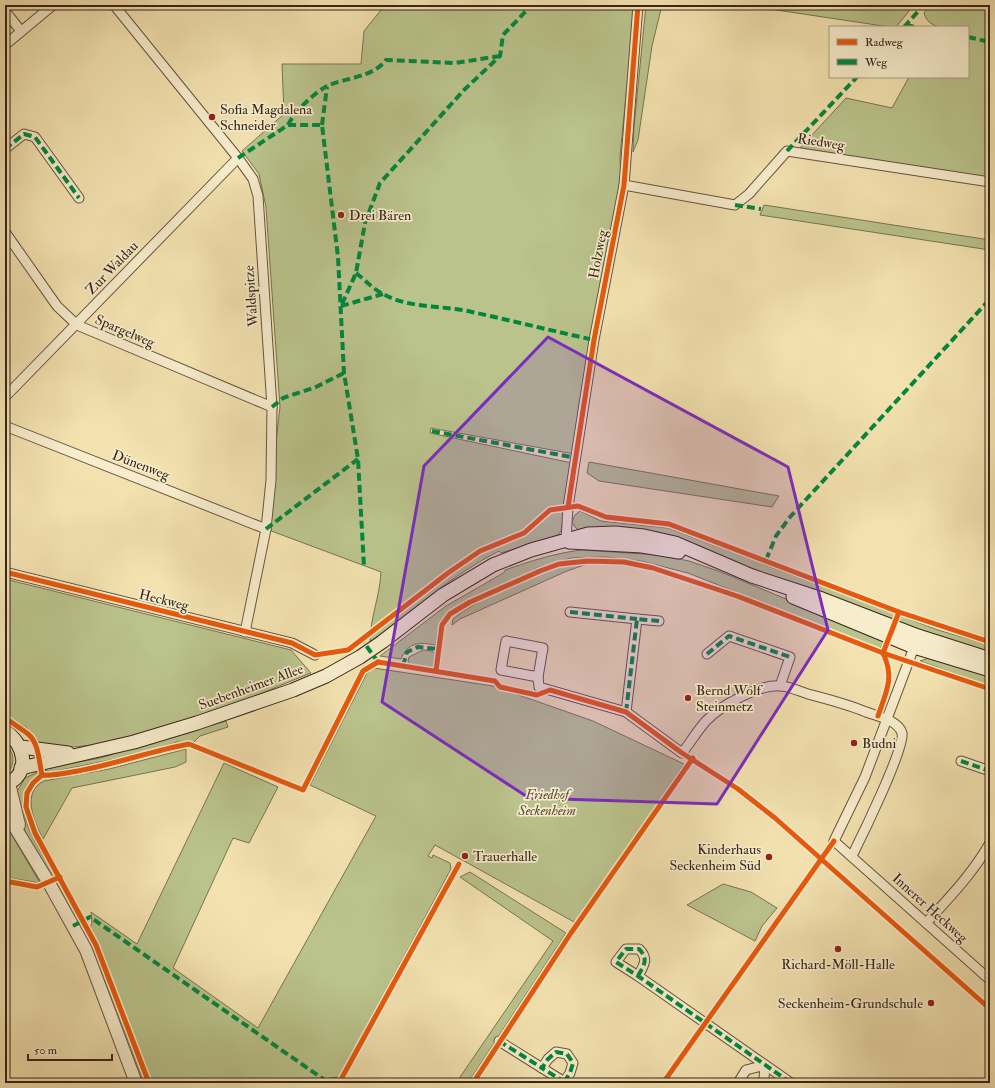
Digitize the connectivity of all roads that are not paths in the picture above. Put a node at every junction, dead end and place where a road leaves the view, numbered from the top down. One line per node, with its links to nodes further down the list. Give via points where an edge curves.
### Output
1 (53, 5): 5 (street)
2 (114, 5): 8 (street, Waldspitze)
3 (638, 5): 10 (street, Holzweg)
4 (5, 11): 5 (street)
5 (21, 31): 6 (street)
6 (5, 45)
7 (5, 149): 11 (street, via 24,134 35,137)
8 (238, 158): 13 (street, Zur Waldau); 15 (street, Waldspitze, via 253,178 258,196)
9 (990, 182): 10 (street, Riedweg, via 787,151 749,194 735,205)
10 (624, 185): 18 (street, Holzweg, via 594,340 568,507)
11 (79, 198)
12 (5, 232): 13 (street, Spargelweg, via 57,306)
13 (77, 325): 14 (street, Zur Waldau); 15 (street, Spargelweg)
14 (5, 397)
15 (272, 407): 17 (street, Waldspitze, via 271,480)
16 (5, 426): 17 (street, Dünenweg)
17 (266, 529): 23 (street, Waldspitze)
18 (566, 541): 24 (main road, Suebenheimer Allee, via 642,546 706,557 806,603); 35 (main road, Suebenheimer Allee, via 531,550 493,565 443,595 377,646 319,679 197,723 134,742)
19 (5, 572): 23 (street, Heckweg)
20 (570, 612): 21 (street)
21 (637, 618): 22 (street); 31 (street)
22 (659, 621)
23 (245, 632): 26 (street, Heckweg, via 292,643)
24 (916, 641): 27 (main road, Suebenheimer Allee); 28 (main road, Suebenheimer Allee); 32 (street, Innerer Heckweg)
25 (707, 654): 30 (street, via 729,636 790,657)
26 (315, 655)
27 (990, 659)
28 (990, 670)
29 (538, 677): 29 (street, via 544,648 506,641 501,670); 31 (street, via 539,686)
30 (780, 686): 31 (street, via 756,691 720,709 706,722 682,753); 32 (street, via 860,709)
31 (626, 712)
32 (888, 720): 43 (street, via 899,727 900,747 878,803); 43 (street, Innerer Heckweg, via 834,841)
33 (5, 731): 34 (main road, via 14,737)
34 (21, 747): 35 (main road, Suebenheimer Allee); 37 (main road)
35 (79, 754): 37 (main road, Suebenheimer Allee)
36 (961, 761): 38 (street)
37 (21, 768): 39 (main road, via 16,777)
38 (990, 771)
39 (7, 784): 41 (street)
40 (5, 811): 41 (street)
41 (24, 842): 51 (street, via 86,950)
42 (990, 843): 44 (street, via 961,885)
43 (852, 856): 44 (street, Innerer Heckweg)
44 (926, 923): 46 (street, Innerer Heckweg)
45 (638, 976): 48 (street)
46 (990, 980)
47 (500, 1042): 49 (street)
48 (765, 1065): 52 (street, via 746,1070); 53 (street, via 764,1079); 54 (street)
49 (542, 1068): 50 (street); 50 (street, via 556,1052 567,1054 573,1063)
50 (565, 1082)
51 (136, 1083)
52 (738, 1083)
53 (761, 1083)
54 (791, 1083)

